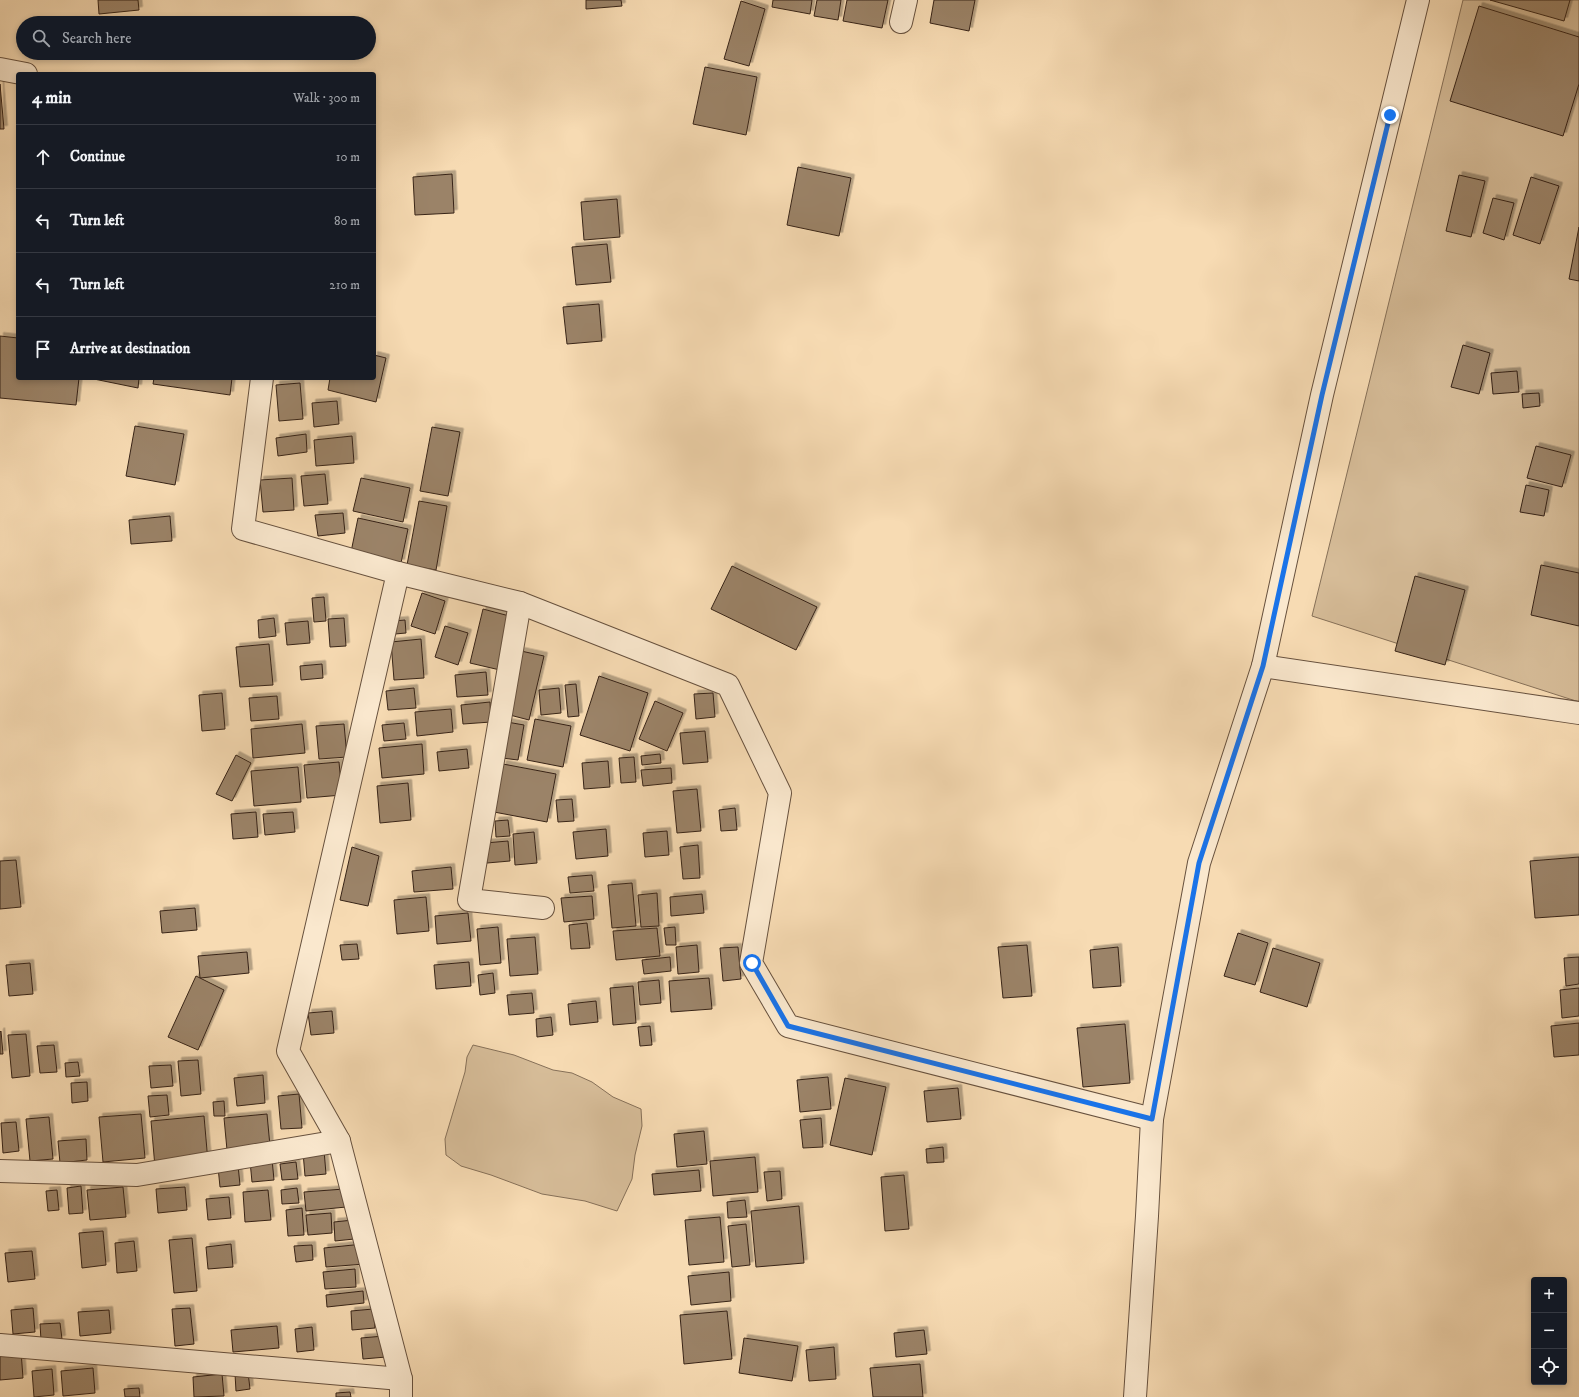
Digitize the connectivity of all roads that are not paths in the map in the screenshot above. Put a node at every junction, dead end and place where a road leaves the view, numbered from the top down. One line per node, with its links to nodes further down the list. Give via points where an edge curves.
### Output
1 (906, 0): 3 (street)
2 (1418, 0): 9 (street, via 1322,395)
3 (900, 22)
4 (0, 69): 5 (street)
5 (16, 72)
6 (262, 380): 7 (street, via 243,529)
7 (398, 573): 8 (street); 13 (street, via 288,1051)
8 (520, 603): 11 (street, via 469,900); 12 (street, via 728,685 780,793 752,963 788,1026)
9 (1263, 666): 10 (street); 12 (street, via 1199,863)
10 (1579, 713)
11 (543, 908)
12 (1152, 1119): 17 (street)
13 (339, 1142): 14 (street, via 137,1175); 16 (street)
14 (0, 1170)
15 (0, 1345): 16 (street)
16 (401, 1388)
17 (1134, 1397)

